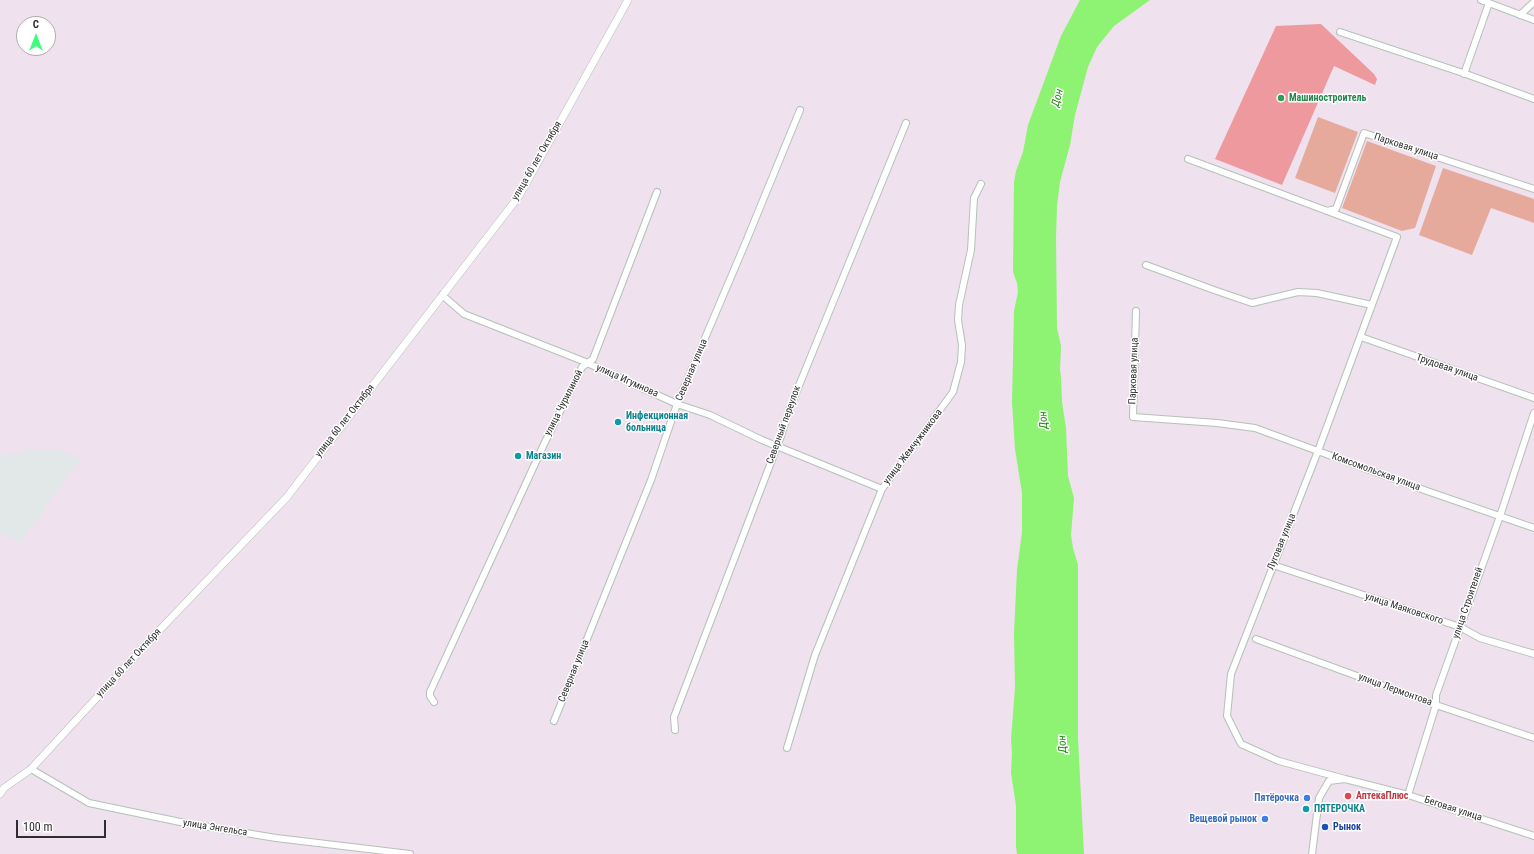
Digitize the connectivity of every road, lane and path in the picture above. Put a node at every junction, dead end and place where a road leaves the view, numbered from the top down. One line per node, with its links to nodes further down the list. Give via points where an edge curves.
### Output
1 (628, 0): 18 (street, улица 60 лет Октября, via 519,196)
2 (1482, 0): 4 (street)
3 (1534, 2): 5 (street)
4 (1489, 3): 5 (street); 8 (street)
5 (1520, 15): 6 (street)
6 (1534, 20)
7 (1340, 32): 8 (street)
8 (1464, 74): 9 (street)
9 (1534, 100)
10 (800, 110): 24 (street, Северная улица)
11 (906, 123): 27 (street, Северный переулок, via 789,410)
12 (1188, 159): 16 (street)
13 (981, 184): 29 (street, улица Жемчужникова, via 974,198 971,250 958,320 962,345 954,392)
14 (1534, 189): 16 (street, Парковая улица, via 1364,133 1336,209)
15 (657, 192): 22 (street, улица Чурилиной, via 593,360)
16 (1327, 211): 19 (street, Луговая улица, via 1397,237)
17 (1146, 265): 19 (street, via 1252,303 1298,292 1317,293)
18 (442, 295): 22 (street, улица Игумнова, via 464,314); 42 (street, улица 60 лет Октября, via 287,496)
19 (1372, 305): 21 (street, Луговая улица)
20 (1136, 311): 26 (street, Парковая улица, via 1133,418)
21 (1361, 337): 23 (street, Трудовая улица); 28 (street, Луговая улица)
22 (587, 364): 24 (street, улица Игумнова); 36 (street, улица Чурилиной, via 582,367 545,442 430,692)
23 (1534, 398)
24 (677, 404): 27 (street, улица Игумнова, via 710,415); 38 (street, Северная улица, via 651,480)
25 (1534, 413): 30 (street, улица Строителей)
26 (1217, 423): 28 (street, Комсомольская улица, via 1255,428)
27 (777, 446): 29 (street, улица Игумнова); 39 (street, Северный переулок, via 674,717)
28 (1318, 451): 30 (street, Комсомольская улица); 32 (street, Луговая улица)
29 (882, 489): 41 (street, улица Жемчужникова, via 815,655)
30 (1500, 516): 31 (street, Комсомольская улица); 33 (street, улица Строителей)
31 (1534, 528)
32 (1273, 565): 33 (street, улица Маяковского); 43 (street, Луговая улица, via 1231,674 1227,716 1241,744 1279,761)
33 (1460, 627): 35 (street, улица Маяковского, via 1480,638); 37 (street, улица Строителей, via 1436,695)
34 (1256, 639): 37 (street, улица Лермонтова)
35 (1534, 654)
36 (434, 702)
37 (1436, 705): 40 (street, улица Лермонтова); 45 (street, улица Строителей)
38 (554, 720)
39 (675, 730)
40 (1534, 738)
41 (787, 748)
42 (31, 769): 44 (street, улица 60 лет Октября); 47 (street, улица Энгельса, via 89,803 276,838)
43 (1345, 779): 45 (street, Беговая улица); 48 (street, via 1329,781 1319,798)
44 (1, 789)
45 (1408, 795): 46 (street, Беговая улица)
46 (1534, 836)
47 (410, 854)
48 (1312, 854)

